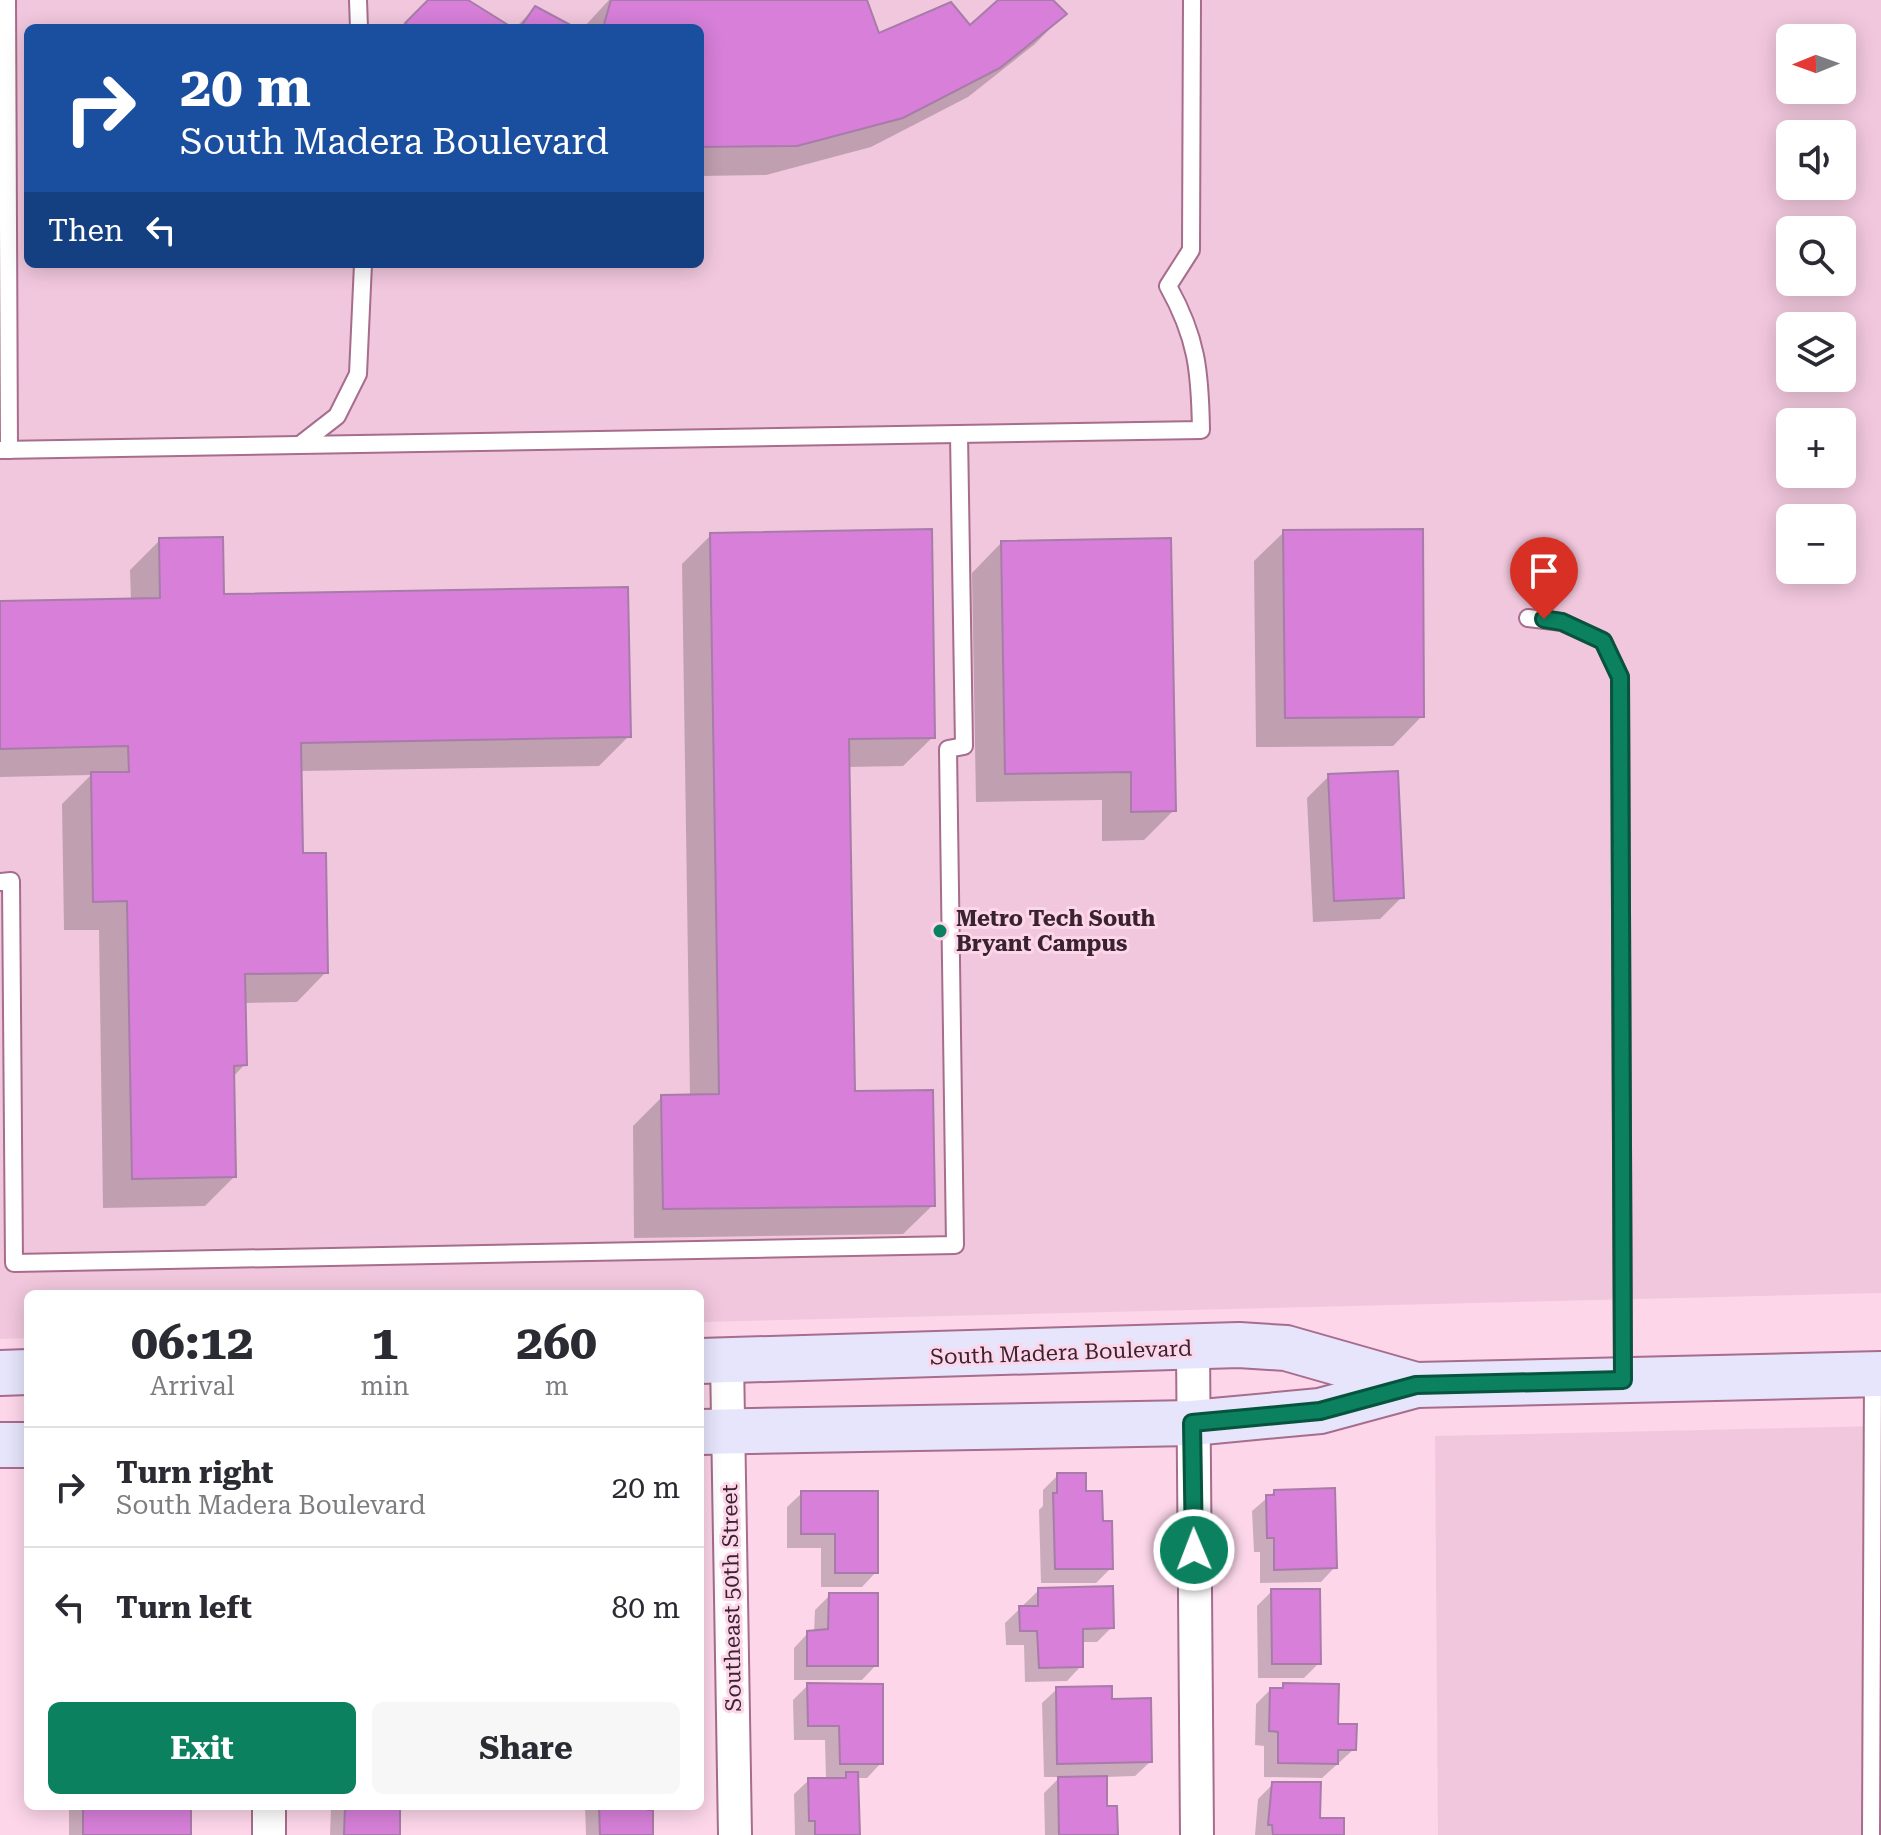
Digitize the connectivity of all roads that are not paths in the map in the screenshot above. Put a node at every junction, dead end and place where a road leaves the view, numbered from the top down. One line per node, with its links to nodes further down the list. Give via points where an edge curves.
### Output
1 (7, 0): 8 (lane)
2 (358, 0): 4 (lane)
3 (1192, 0): 6 (lane, via 1191,250 1168,286 1184,315 1200,369 1201,430)
4 (359, 24)
5 (363, 268): 7 (lane, via 358,374 337,416)
6 (959, 434): 7 (lane); 11 (lane, via 964,746 948,749 955,1245)
7 (301, 444): 8 (lane)
8 (5, 450)
9 (1528, 618): 17 (lane, via 1562,622 1603,641 1620,677)
10 (0, 882): 11 (lane, via 11,881)
11 (7, 1263)
12 (1193, 1349): 13 (street, South Madera Boulevard); 18 (street, South Madera Boulevard, via 1286,1348); 19 (street)
13 (714, 1361): 20 (street, Southeast 50th Street)
14 (24, 1372): 15 (street)
15 (0, 1373)
16 (1877, 1374): 17 (street, South Madera Boulevard); 27 (lane)
17 (1623, 1380): 18 (street, South Madera Boulevard)
18 (1416, 1385): 19 (street, South Madera Boulevard, via 1320,1411)
19 (1192, 1423): 20 (street, South Madera Boulevard); 26 (street)
20 (714, 1432): 25 (street, Southeast 50th Street)
21 (0, 1445): 22 (street)
22 (24, 1445)
23 (269, 1810): 24 (street)
24 (269, 1835)
25 (735, 1835)
26 (1197, 1835)
27 (1871, 1835)

